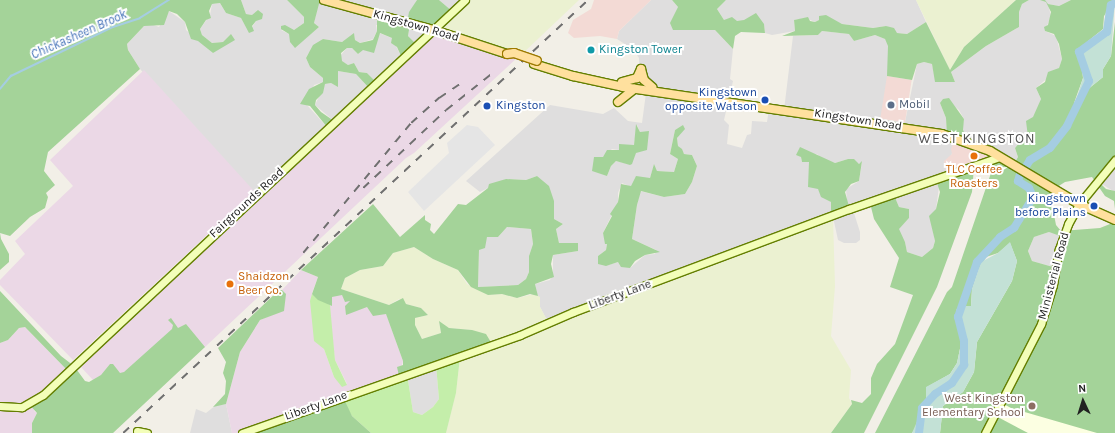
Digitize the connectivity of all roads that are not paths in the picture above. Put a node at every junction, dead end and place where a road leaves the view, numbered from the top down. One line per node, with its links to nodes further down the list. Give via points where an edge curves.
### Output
1 (324, 0): 3 (main road, Kingstown Road)
2 (465, 0): 3 (street, Fairgrounds Road)
3 (434, 30): 4 (main road, Kingstown Road); 14 (street, Fairgrounds Road, via 43,395 29,405 17,408)
4 (536, 62): 5 (main road, Kingstown Road); 6 (main road, Kingstown Road)
5 (622, 82): 7 (main road, Kingstown Road); 7 (main road, via 634,80 642,69 644,80)
6 (611, 85): 8 (main road, Kingstown Road); 8 (main road, via 616,89 618,102 624,94)
7 (652, 87): 9 (main road, Kingstown Road)
8 (634, 89): 9 (main road, Kingstown Road)
9 (724, 100): 10 (main road, Kingstown Road, via 942,134 972,143)
10 (999, 157): 12 (main road, Kingstown Road); 17 (street, Liberty Lane, via 849,209 753,247 573,312 514,338)
11 (1115, 160): 12 (street, Ministerial Road)
12 (1079, 204): 13 (main road, Kingstown Road); 18 (street, Ministerial Road, via 1059,249 1053,284 1041,324)
13 (1115, 220)
14 (0, 406)
15 (137, 431): 16 (street)
16 (147, 433)
17 (242, 433)
18 (985, 433)

